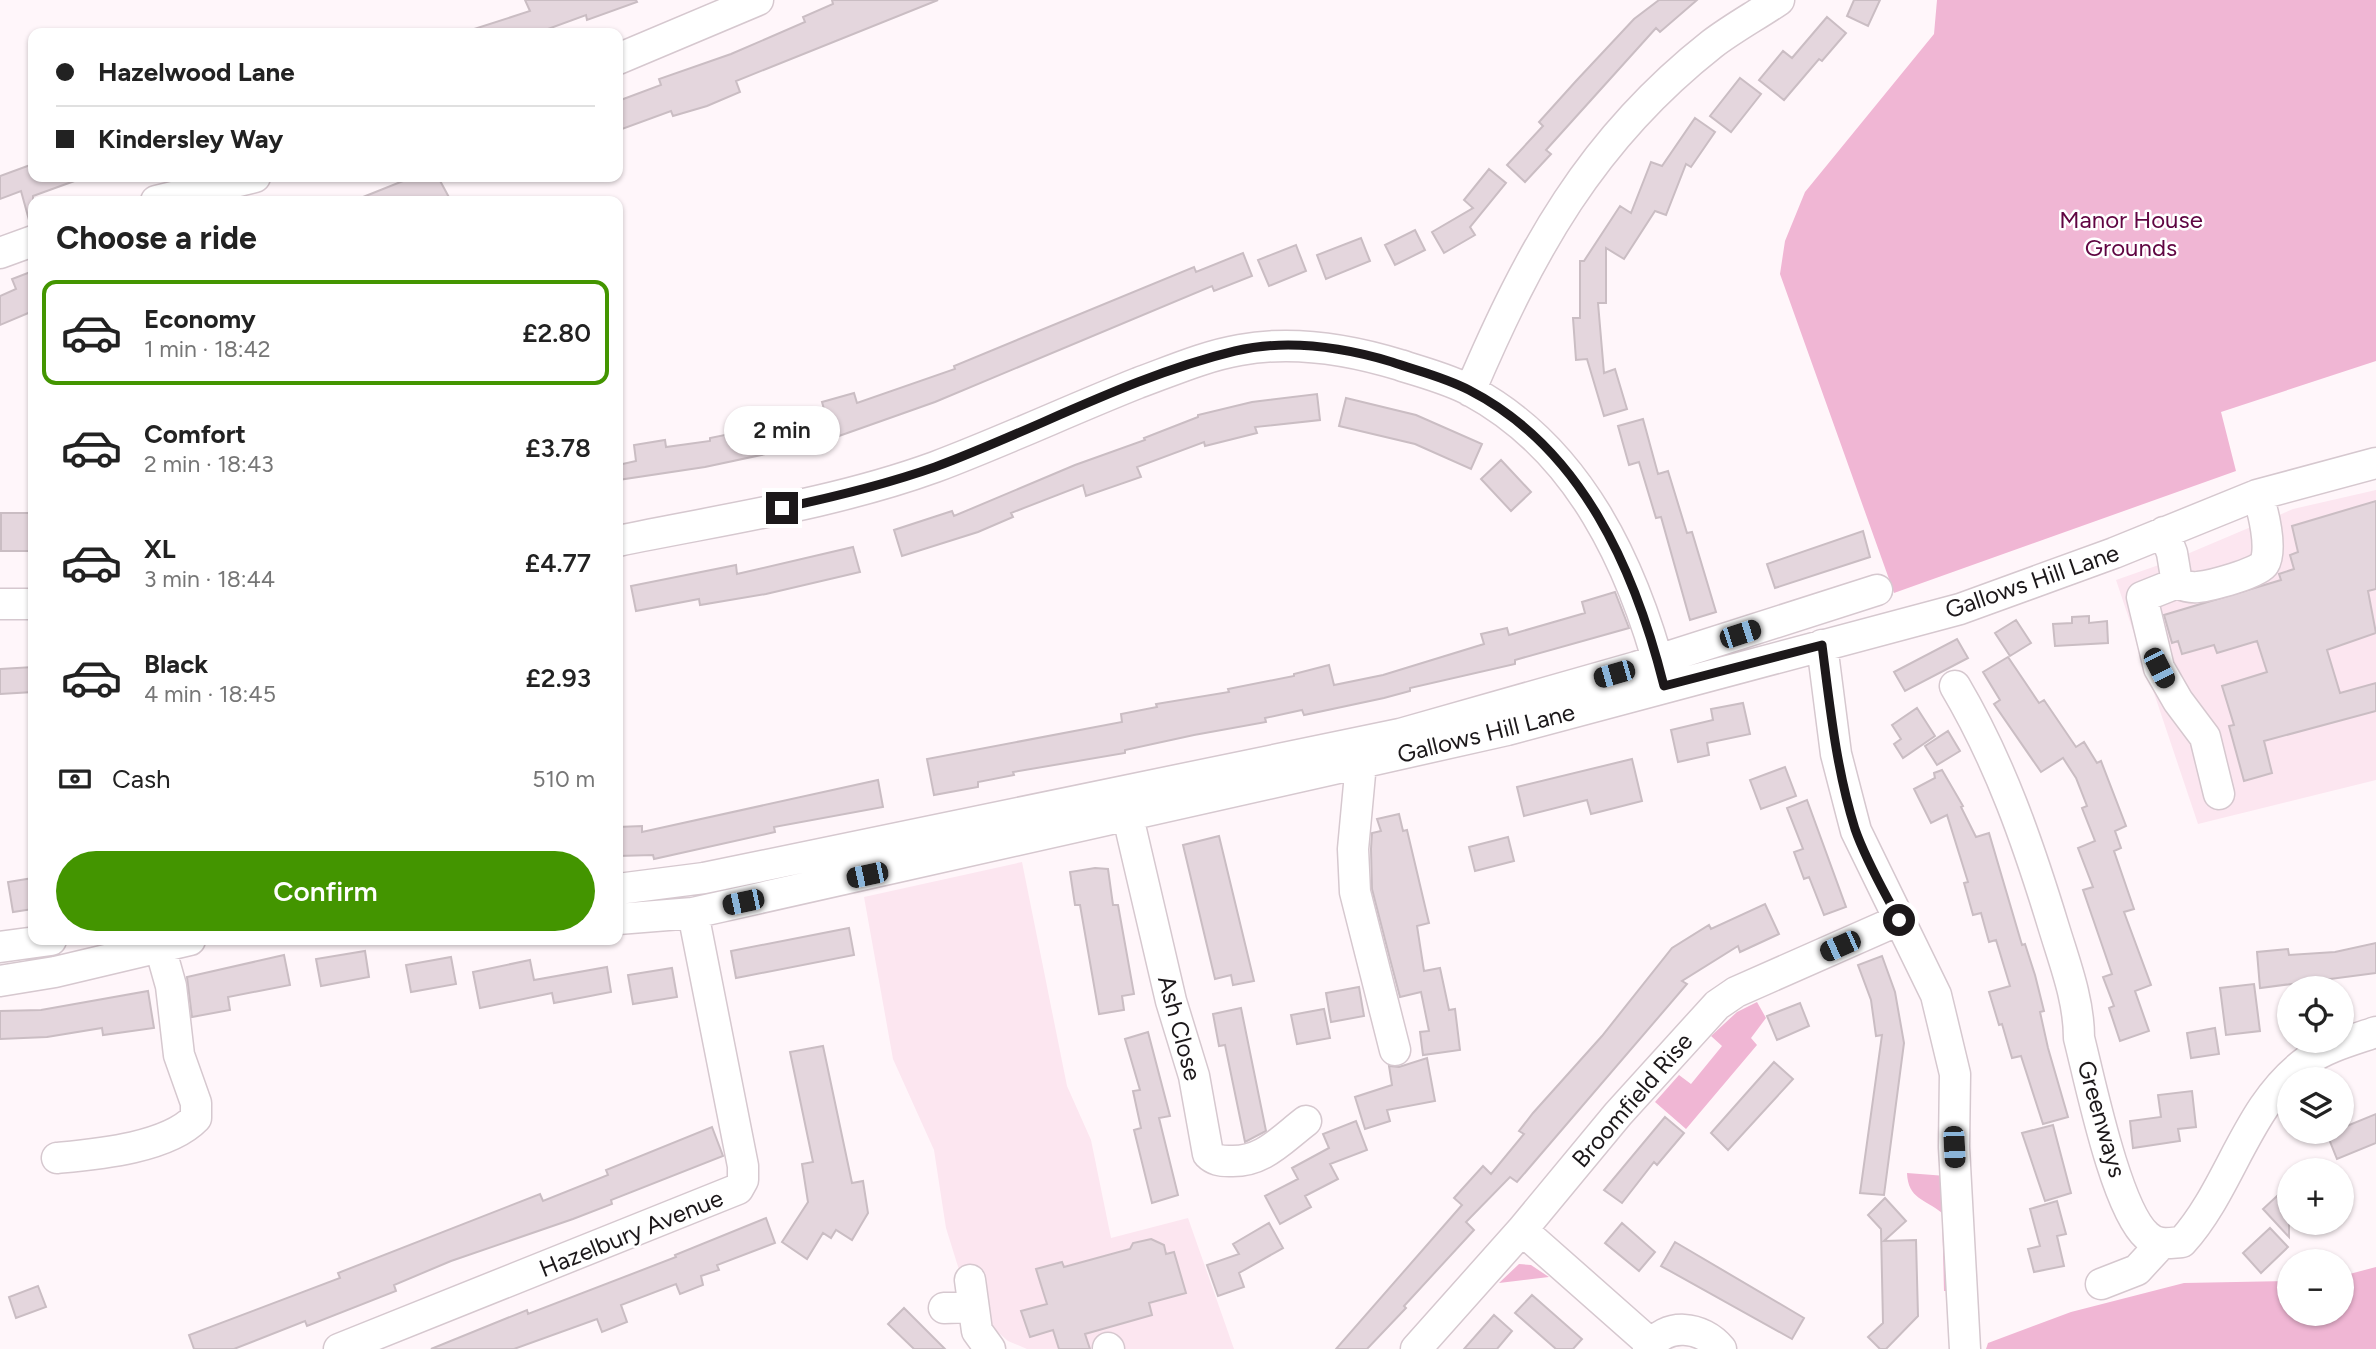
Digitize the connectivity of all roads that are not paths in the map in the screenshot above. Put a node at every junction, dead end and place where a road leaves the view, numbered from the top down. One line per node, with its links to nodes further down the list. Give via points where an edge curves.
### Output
1 (758, 0): 3 (street)
2 (1779, 0): 8 (street, via 1689,64 1593,162 1542,237)
3 (623, 57)
4 (234, 182): 5 (street)
5 (177, 196)
6 (28, 243): 7 (street)
7 (0, 253)
8 (1470, 390): 12 (street, via 1381,359 1324,347 1238,350 1187,365 936,466 859,492); 18 (street, via 1525,430 1591,503 1628,571)
9 (2376, 463): 10 (street, Gallows Hill Lane)
10 (2257, 495): 11 (street, Gallows Hill Lane); 13 (street, via 2265,513 2264,566 2200,587)
11 (2164, 532): 13 (street); 17 (street, Gallows Hill Lane, via 2029,586)
12 (623, 540)
13 (2176, 583): 21 (street, via 2142,597 2159,668 2205,737)
14 (1877, 590): 18 (street, Gallows Hill Lane)
15 (0, 604): 16 (street)
16 (28, 604)
17 (1822, 645): 18 (street, Gallows Hill Lane); 28 (street, via 1836,754 1846,794 1870,865)
18 (1661, 673): 20 (street, Gallows Hill Lane, via 1507,730); 23 (street, Gallows Hill Lane, via 1400,734)
19 (1955, 686): 39 (street, Greenways, via 2010,795 2069,976 2079,1038 2119,1181 2141,1230)
20 (1358, 765): 22 (street, Gallows Hill Lane); 35 (street, via 1355,892)
21 (2219, 794)
22 (1128, 817): 24 (street, Gallows Hill Lane); 36 (street, Ash Close, via 1171,1001 1196,1085 1205,1148 1213,1159 1244,1162 1266,1154)
23 (910, 836): 24 (street); 25 (street, Gallows Hill Lane, via 666,886)
24 (917, 864): 26 (street, Gallows Hill Lane)
25 (623, 889)
26 (693, 913): 27 (street, Gallows Hill Lane); 43 (street, Hazelbury Avenue, via 743,1166 738,1189)
27 (623, 919)
28 (1899, 920): 38 (street, Broomfield Rise, via 1717,1004); 47 (street, via 1936,995 1955,1074 1954,1147)
29 (28, 943): 31 (street)
30 (169, 945): 32 (street)
31 (0, 947)
32 (160, 947): 33 (street); 37 (street, via 171,986 179,1055 197,1118 187,1127 138,1145)
33 (0, 981)
34 (2376, 1032): 39 (street, via 2308,1060 2281,1084 2197,1225 2182,1242)
35 (1395, 1050)
36 (1288, 1127)
37 (57, 1158)
38 (1522, 1230): 42 (street); 45 (street, Broomfield Rise)
39 (2161, 1244): 40 (street, via 2137,1270)
40 (2101, 1284)
41 (962, 1298): 44 (street)
42 (1650, 1347): 46 (street, via 1661,1336 1688,1330 1703,1333)
43 (339, 1349)
44 (990, 1349)
45 (1416, 1349)
46 (1721, 1349)
47 (1965, 1349)

